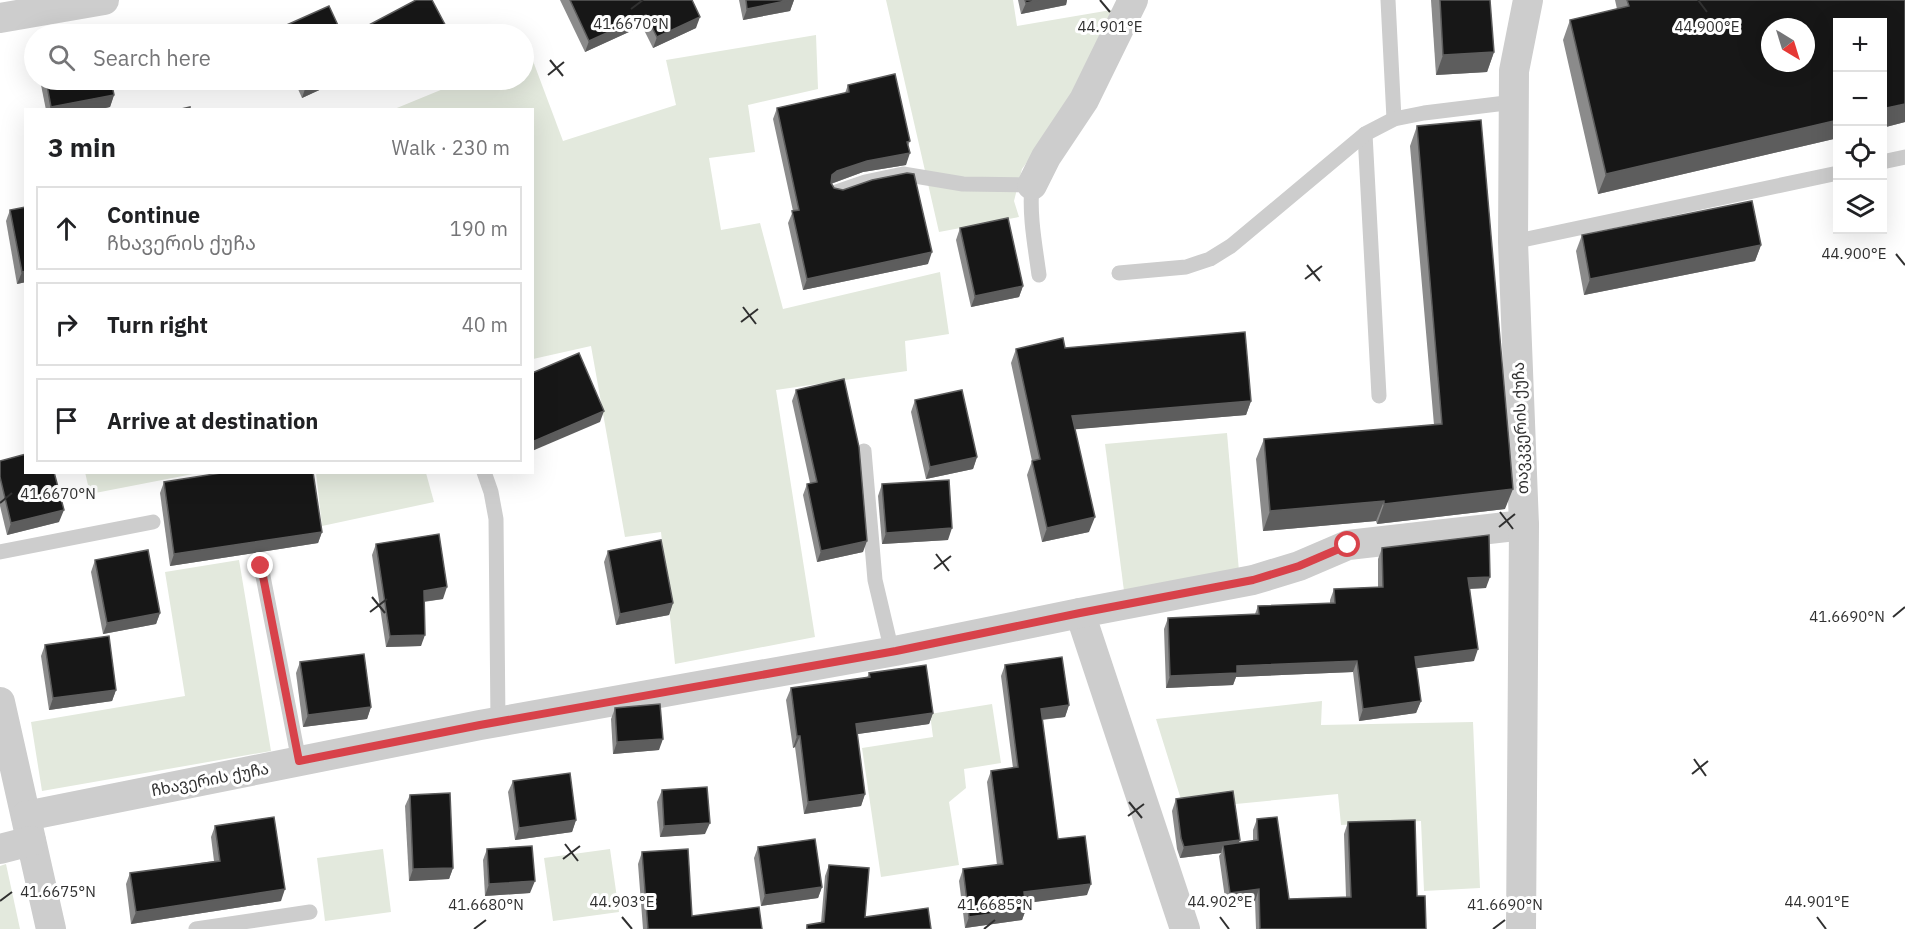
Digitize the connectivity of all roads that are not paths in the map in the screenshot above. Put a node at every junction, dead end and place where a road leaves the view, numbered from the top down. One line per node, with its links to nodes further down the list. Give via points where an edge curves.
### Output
1 (104, 0): 5 (street)
2 (1133, 0): 12 (street, via 1084,100)
3 (1388, 0): 7 (lane)
4 (1528, 0): 6 (street, თავკვერის ქუჩა, via 1514,71)
5 (0, 18)
6 (1514, 102): 7 (lane); 14 (street, თავკვერის ქუჩა)
7 (1394, 119): 8 (lane)
8 (1365, 134): 15 (lane, via 1231,246 1210,259 1186,267); 17 (lane)
9 (1905, 157): 10 (lane)
10 (1887, 161)
11 (1833, 173): 14 (lane)
12 (1032, 185): 13 (lane, via 963,184 903,174); 16 (lane, via 1030,201)
13 (836, 192)
14 (1513, 242): 21 (street, თავკვერის ქუჩა)
15 (1119, 273)
16 (1039, 275)
17 (1379, 396)
18 (864, 451): 25 (lane, via 875,580)
19 (485, 474): 27 (lane, via 496,519)
20 (153, 522): 22 (lane)
21 (1524, 525): 24 (street, ჩხავერის ქუჩა, via 1348,545 1253,580); 35 (street, თავკვერის ქუჩა)
22 (0, 552)
23 (261, 566): 28 (lane)
24 (1080, 613): 25 (street, ჩხავერის ქუჩა); 34 (street)
25 (892, 652): 27 (street, ჩხავერის ქუჩა)
26 (0, 702): 29 (street)
27 (498, 722): 28 (street, ჩხავერის ქუჩა)
28 (299, 761): 29 (street, ჩხავერის ქუჩა)
29 (28, 828): 30 (street, ჩხავერის ქუჩა); 32 (street)
30 (0, 849)
31 (310, 912): 33 (lane)
32 (51, 929)
33 (196, 929)
34 (1185, 929)
35 (1521, 929)

